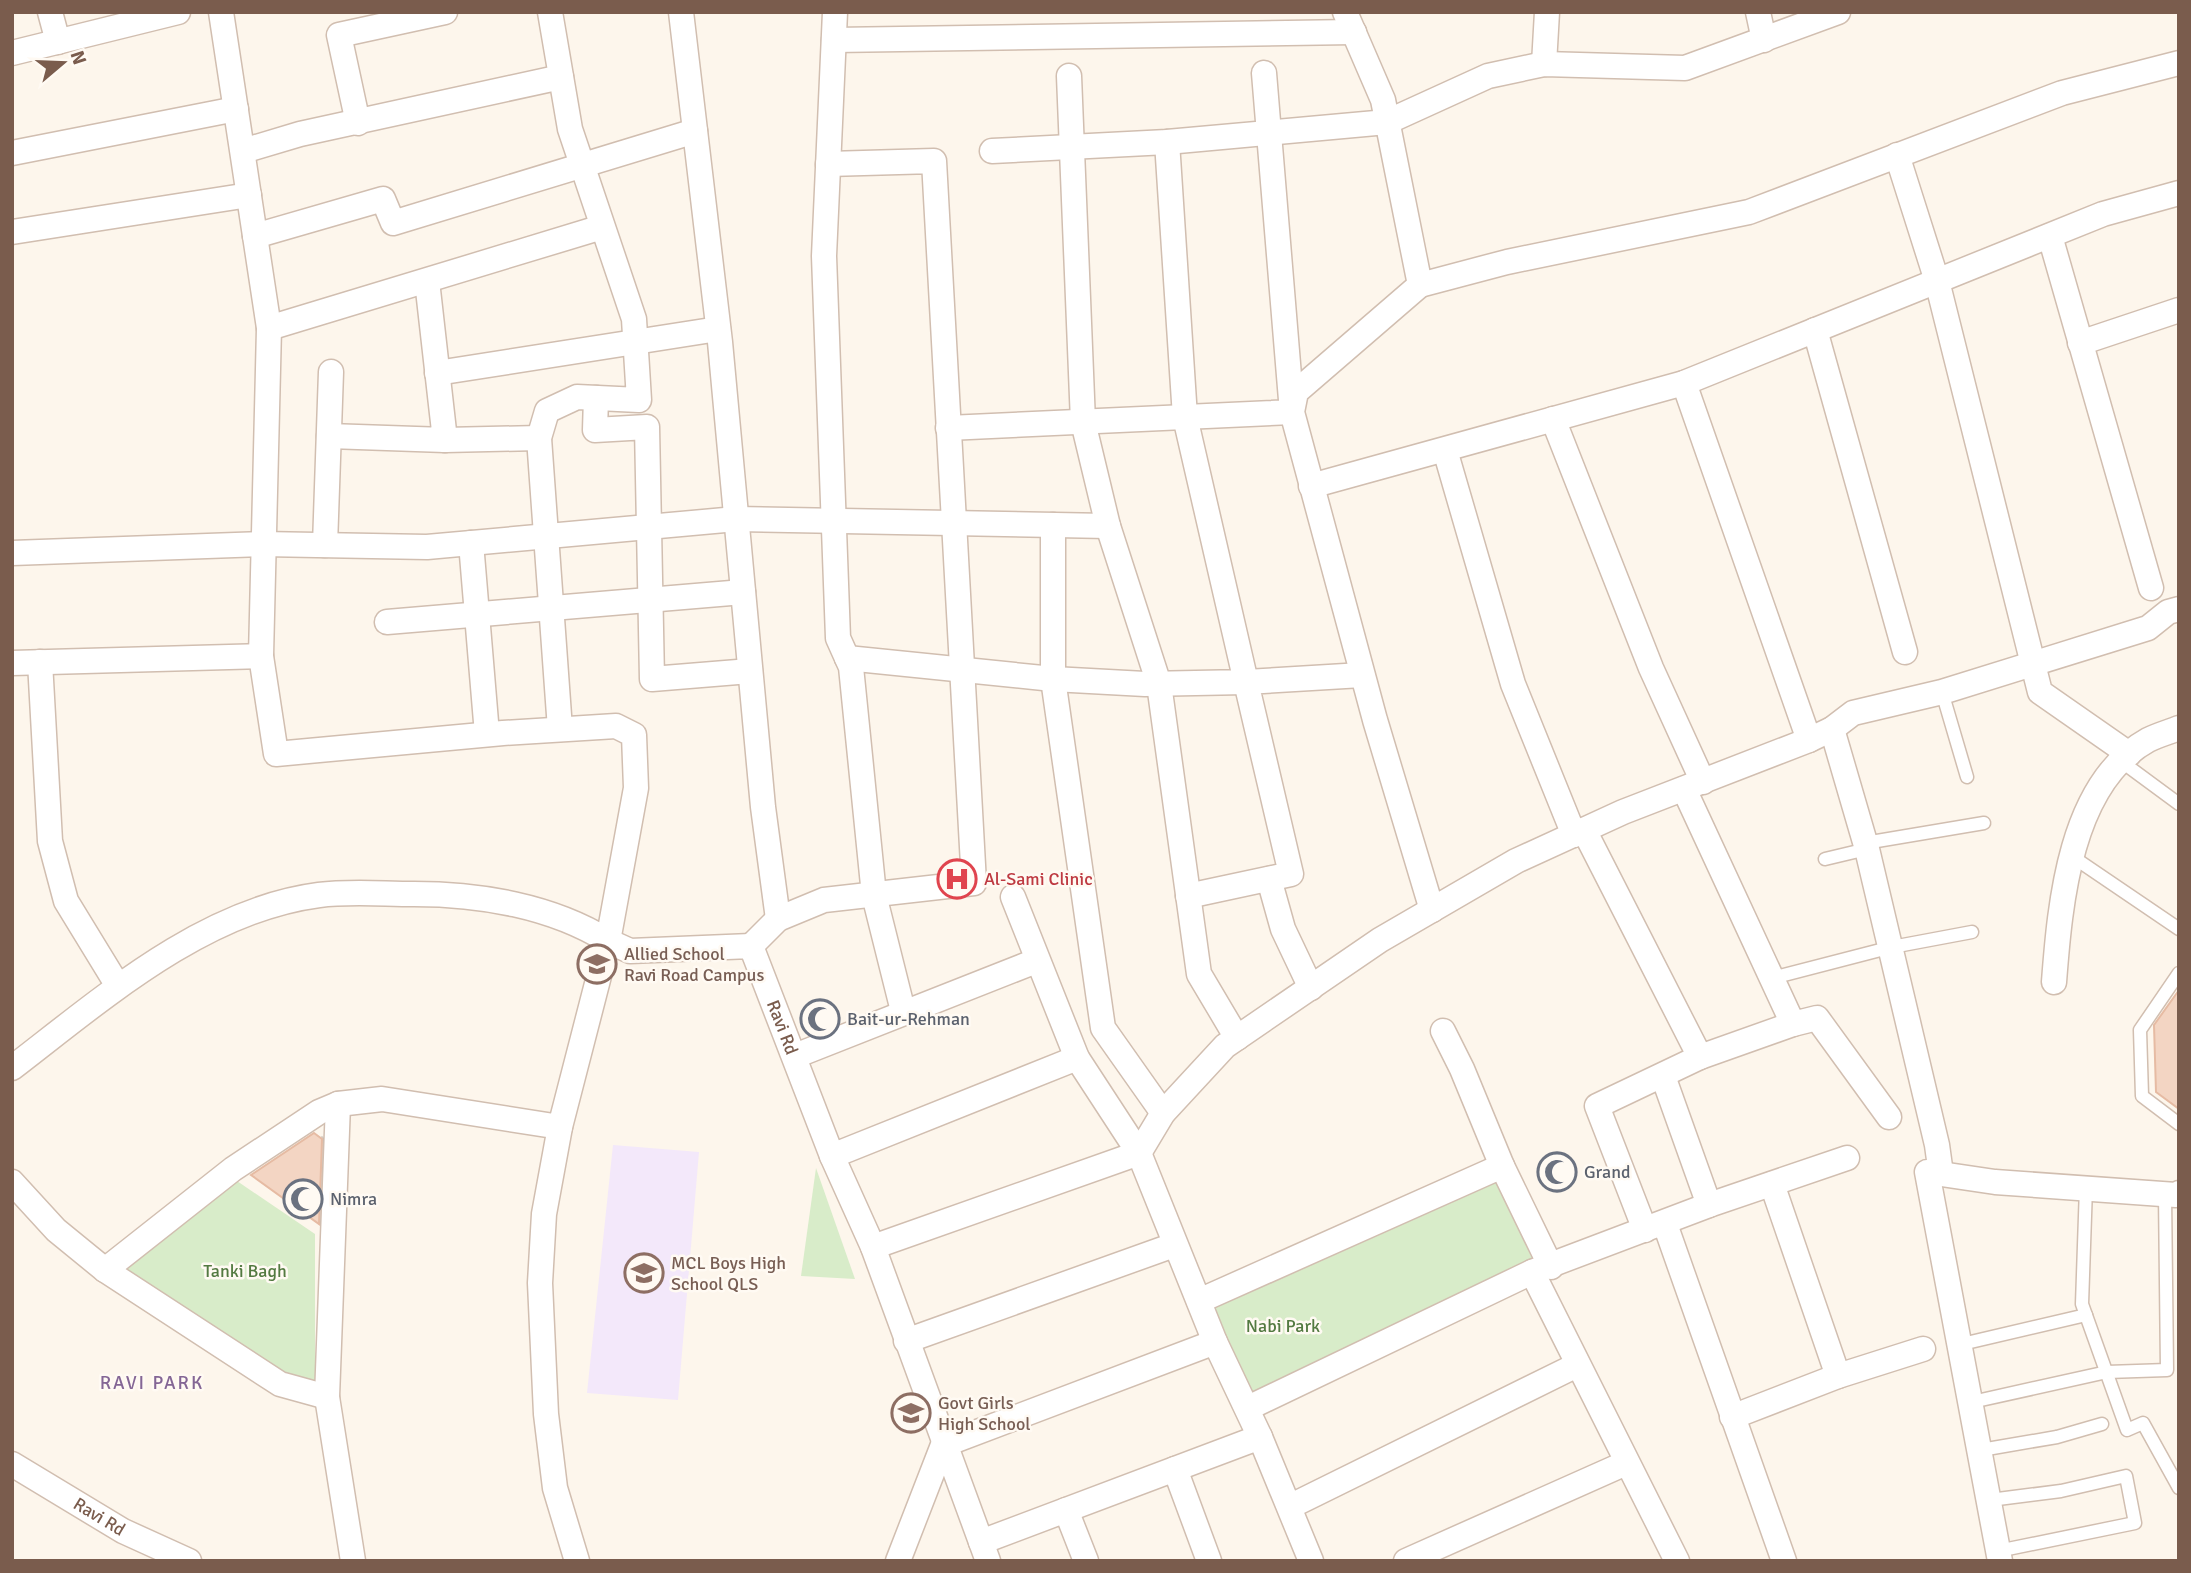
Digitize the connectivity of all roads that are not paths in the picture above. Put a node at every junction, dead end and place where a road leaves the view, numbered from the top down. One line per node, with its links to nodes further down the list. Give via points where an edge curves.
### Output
1 (50, 12): 14 (street)
2 (178, 12): 14 (street)
3 (221, 12): 21 (street)
4 (445, 12): 23 (street, via 339,36)
5 (550, 12): 20 (street)
6 (681, 12): 24 (street)
7 (835, 12): 12 (street)
8 (1547, 12): 17 (street)
9 (1758, 12): 13 (street)
10 (1838, 12): 13 (street)
11 (1349, 22): 12 (street); 22 (street, via 1383,100)
12 (834, 40): 32 (street)
13 (1764, 40): 17 (street, via 1685,68)
14 (58, 42): 15 (street)
15 (12, 53)
16 (2179, 63): 31 (street, via 2062,93)
17 (1544, 64): 22 (street, via 1488,76)
18 (1264, 73): 25 (street)
19 (1069, 76): 27 (street)
20 (561, 77): 23 (street); 33 (street)
21 (236, 109): 28 (street); 30 (street)
22 (1387, 122): 25 (street); 42 (street)
23 (358, 123): 28 (street)
24 (695, 131): 33 (street); 45 (street)
25 (1269, 133): 26 (street); 53 (street)
26 (1167, 142): 27 (street); 54 (street)
27 (1071, 146): 29 (street); 56 (street)
28 (243, 151): 35 (street)
29 (992, 151)
30 (12, 153)
31 (1897, 155): 41 (street); 42 (street, via 1749,212 1507,262)
32 (828, 164): 57 (street, via 934,161); 64 (street, via 824,256)
33 (582, 166): 36 (street); 38 (street, via 393,223 383,199)
34 (2179, 193): 39 (street, via 2103,214)
35 (249, 195): 37 (street); 38 (street)
36 (602, 227): 40 (street); 47 (street, via 634,319)
37 (12, 232)
38 (255, 236): 44 (street)
39 (2050, 236): 41 (street); 48 (street)
40 (427, 281): 44 (street); 50 (street)
41 (1937, 281): 46 (street); 86 (street)
42 (1420, 285): 53 (street, via 1296,392)
43 (2179, 310): 48 (street)
44 (269, 328): 71 (street)
45 (718, 329): 47 (street); 63 (street)
46 (1815, 330): 51 (street); 81 (street)
47 (636, 341): 50 (street); 52 (street, via 639,400)
48 (2080, 343): 74 (street)
49 (331, 372): 58 (street)
50 (437, 373): 60 (street)
51 (1684, 383): 55 (street); 98 (street)
52 (596, 398): 59 (street, via 577,397 547,411); 68 (street, via 596,430 647,427)
53 (1292, 412): 54 (street); 62 (street)
54 (1185, 416): 56 (street); 91 (street)
55 (1553, 419): 61 (street); 101 (street)
56 (1083, 422): 57 (street); 67 (street)
57 (948, 428): 65 (street)
58 (329, 436): 60 (street); 72 (street)
59 (539, 438): 60 (street); 69 (street)
60 (444, 440)
61 (1445, 450): 62 (street); 104 (street, via 1513,684)
62 (1311, 486): 89 (street)
63 (736, 519): 64 (street); 68 (street); 75 (street)
64 (834, 521): 65 (street); 83 (street, via 838,638)
65 (953, 523): 66 (street); 88 (street)
66 (1052, 525): 67 (street); 90 (street)
67 (1108, 526): 92 (street)
68 (649, 528): 69 (street); 76 (street)
69 (546, 535): 70 (street); 77 (street)
70 (471, 543): 72 (street); 79 (street)
71 (262, 544): 72 (street); 73 (street); 82 (street)
72 (324, 545)
73 (12, 554)
74 (2151, 588)
75 (743, 592): 76 (street); 87 (street)
76 (650, 600): 77 (street); 87 (street, via 652,679)
77 (551, 608): 79 (street); 95 (street)
78 (2179, 609): 86 (street, via 2148,628)
79 (477, 615): 80 (street); 97 (street)
80 (387, 622)
81 (1905, 652)
82 (261, 656): 84 (street); 97 (street, via 276,754)
83 (847, 658): 88 (street); 109 (street)
84 (40, 662): 85 (street); 123 (street, via 50,841 66,901)
85 (12, 663)
86 (2032, 664): 93 (street); 99 (street, via 2040,692)
87 (750, 671): 113 (street)
88 (961, 671): 90 (street); 109 (street, via 974,883)
89 (1362, 675): 91 (street); 112 (street)
90 (1053, 679): 92 (street); 135 (street, via 1103,1028)
91 (1246, 682): 92 (street); 108 (street, via 1291,874)
92 (1159, 684): 110 (street)
93 (1942, 692): 96 (street, via 1853,713); 100 (lane)
94 (2179, 728): 99 (street, via 2149,739)
95 (560, 729): 97 (street); 116 (street, via 616,726 634,735 636,788)
96 (1832, 729): 98 (street); 105 (street)
97 (487, 734)
98 (1809, 740): 101 (street)
99 (2125, 758): 102 (lane); 106 (street, via 2100,789)
100 (1967, 777)
101 (1694, 785): 104 (street); 121 (street)
102 (2179, 804)
103 (1984, 823): 105 (lane)
104 (1579, 832): 112 (street); 130 (street)
105 (1866, 846): 107 (lane); 118 (street)
106 (2070, 855): 114 (lane); 122 (street)
107 (1825, 859)
108 (1269, 879): 110 (street); 124 (street, via 1283,929)
109 (874, 895): 113 (street, via 824,900); 125 (street)
110 (1188, 896): 128 (street, via 1199,974)
111 (1013, 897): 119 (street)
112 (1432, 910): 124 (street)
113 (778, 919): 117 (street)
114 (2179, 929)
115 (1972, 932): 118 (lane)
116 (608, 941): 117 (street, via 630,951); 123 (street, via 580,924 525,907 449,894 320,895 273,904 223,923); 138 (street)
117 (751, 946): 129 (street, Ravi Rd)
118 (1892, 947): 121 (lane); 143 (street)
119 (1036, 961): 125 (street); 131 (street)
120 (2179, 973): 137 (lane, via 2140,1030 2142,1096)
121 (1772, 978): 126 (street)
122 (2054, 982)
123 (118, 986): 132 (street)
124 (1311, 988): 128 (street)
125 (903, 1011): 129 (street)
126 (1793, 1024): 130 (street); 136 (street, via 1818,1018)
127 (1443, 1031): 142 (street)
128 (1237, 1038): 135 (street)
129 (796, 1056): 140 (street, Ravi Rd)
130 (1700, 1057): 133 (street)
131 (1077, 1058): 139 (street); 140 (street)
132 (12, 1068)
133 (1663, 1076): 148 (street); 149 (street, via 1597,1106)
134 (338, 1104): 138 (street, via 382,1099); 153 (street, via 233,1169); 163 (street)
135 (1163, 1113): 139 (street)
136 (1889, 1117)
137 (2179, 1124)
138 (560, 1127): 182 (street, via 544,1214 540,1283 546,1414 554,1475)
139 (1139, 1153): 150 (street); 151 (street)
140 (832, 1156): 151 (street, Ravi Rd)
141 (1847, 1158): 145 (street)
142 (1502, 1167): 152 (street); 154 (street)
143 (1941, 1174): 146 (street); 158 (street, via 1927,1172)
144 (12, 1182): 153 (street, via 56,1230)
145 (1772, 1184): 148 (street); 162 (street)
146 (2086, 1187): 147 (street); 155 (lane, via 2082,1304)
147 (2172, 1194): 161 (lane, via 2167,1370)
148 (1709, 1205): 149 (street)
149 (1655, 1227): 152 (street); 166 (street)
150 (1174, 1245): 154 (street); 156 (street)
151 (873, 1247): 156 (street, Ravi Rd)
152 (1541, 1269): 160 (street); 165 (street)
153 (105, 1270): 163 (street, via 281,1384)
154 (1199, 1301): 157 (street)
155 (2086, 1315): 158 (lane); 161 (lane)
156 (906, 1341): 169 (street, Ravi Rd)
157 (1215, 1342): 165 (street); 169 (street)
158 (1962, 1344): 164 (street)
159 (1923, 1349): 162 (street)
160 (1577, 1365): 171 (street); 176 (street)
161 (2107, 1372): 164 (lane); 174 (lane, via 2127,1430 2143,1423)
162 (1838, 1376): 166 (street)
163 (327, 1397): 181 (street)
164 (1972, 1402): 170 (street)
165 (1248, 1408): 168 (street)
166 (1732, 1417): 189 (street)
167 (2102, 1423): 170 (lane, via 2057,1437)
168 (1261, 1437): 173 (street); 176 (street)
169 (943, 1445): 178 (street, Ravi Rd); 183 (street)
170 (1981, 1450): 175 (street)
171 (1626, 1463): 187 (street); 188 (street)
172 (12, 1464): 180 (street, Ravi Rd, via 123,1531)
173 (1175, 1469): 177 (street); 185 (street)
174 (2179, 1488)
175 (1990, 1500): 179 (street); 179 (lane, via 2126,1476 2135,1523)
176 (1291, 1506): 186 (street)
177 (1066, 1510): 178 (street); 184 (street)
178 (984, 1551)
179 (1999, 1556)
180 (189, 1561)
181 (353, 1561)
182 (577, 1561)
183 (898, 1561)
184 (1086, 1561)
185 (1209, 1561)
186 (1311, 1561)
187 (1406, 1561)
188 (1678, 1561)
189 (1784, 1561)

